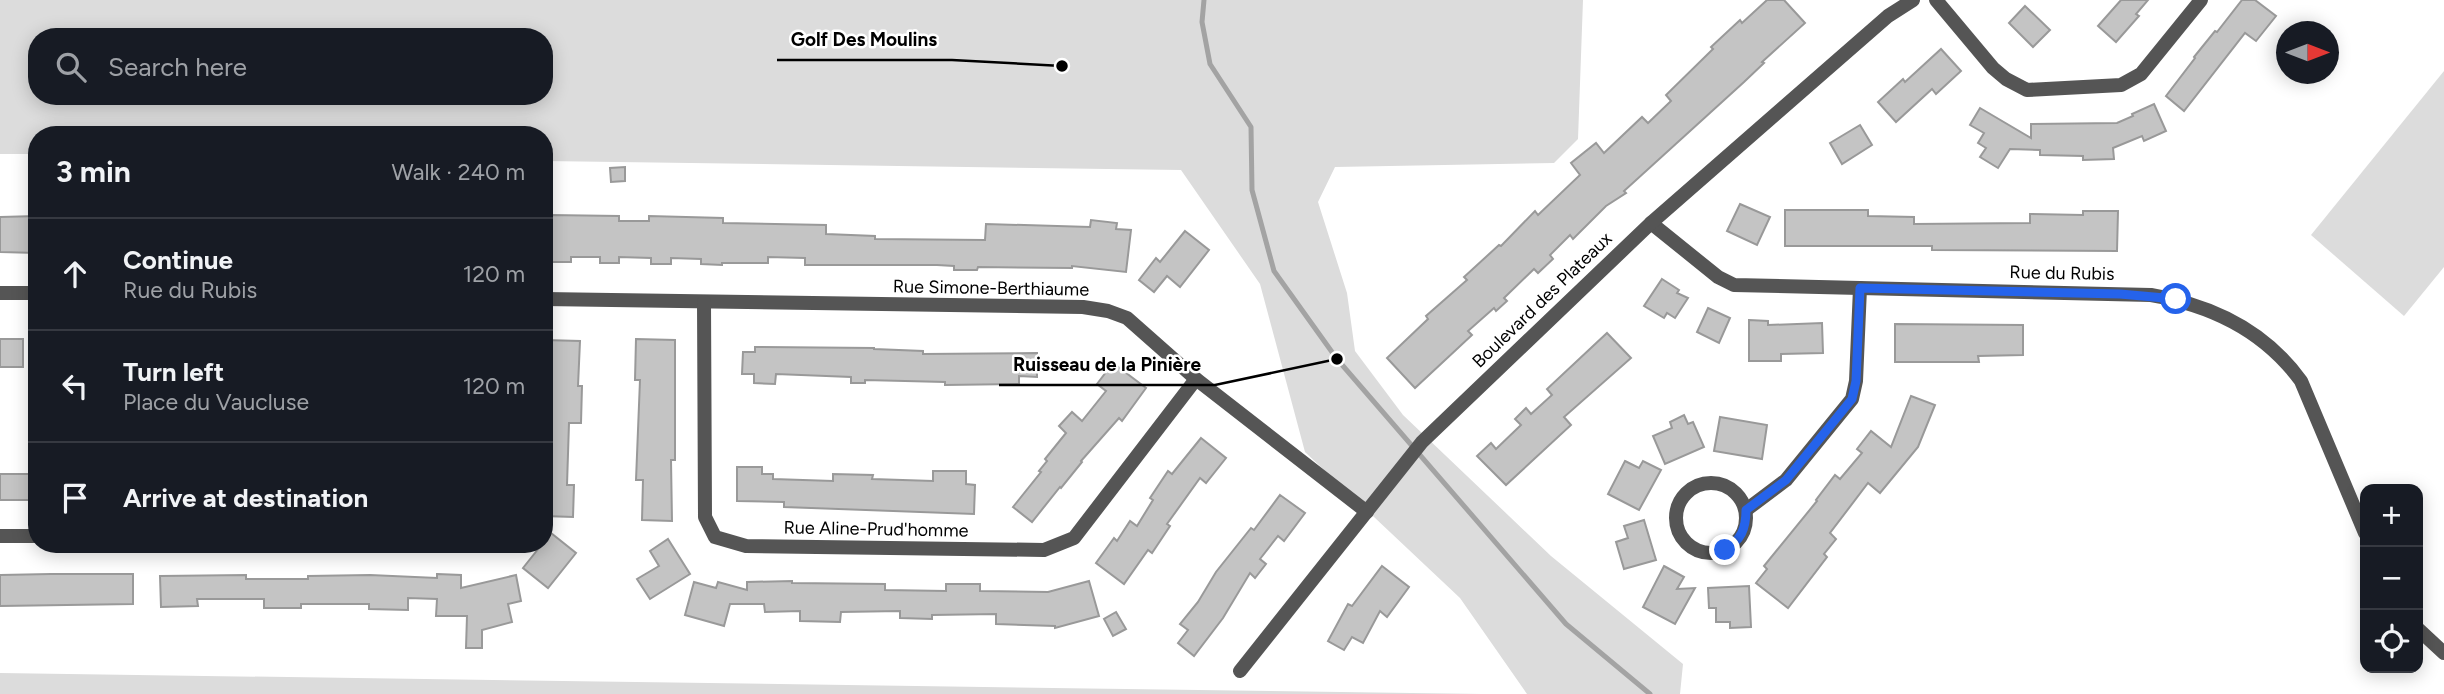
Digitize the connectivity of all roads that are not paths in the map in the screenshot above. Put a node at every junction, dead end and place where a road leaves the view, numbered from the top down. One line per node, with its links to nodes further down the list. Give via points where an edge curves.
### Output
1 (1913, 0): 4 (street, Boulevard des Plateaux, via 1888,16)
2 (1936, 0): 3 (street, via 1993,68 2027,90 2121,85 2141,74)
3 (2201, 0)
4 (1651, 222): 5 (street, Rue du Rubis, via 1734,285); 12 (street, Boulevard des Plateaux, via 1422,442)
5 (1860, 288): 11 (street, via 1852,399 1786,480); 13 (street, Rue du Rubis, via 2151,295 2226,317 2271,346 2301,381)
6 (0, 293): 7 (street)
7 (28, 293)
8 (553, 299): 9 (street, Rue Simone-Berthiaume)
9 (705, 302): 10 (street, Rue Simone-Berthiaume, via 1083,307 1127,318); 10 (street, Rue Aline-Prud'homme, via 705,517 715,537 746,546 1044,550 1074,538)
10 (1196, 379): 12 (street, Rue Simone-Berthiaume)
11 (1746, 510): 11 (street, via 1734,491 1703,484 1693,488 1679,505 1678,527 1691,546 1714,553 1736,543)
12 (1367, 512): 18 (street, Boulevard des Plateaux)
13 (2360, 521)
14 (0, 536): 15 (street)
15 (28, 536)
16 (2423, 634): 17 (street)
17 (2444, 653)
18 (1240, 671)

